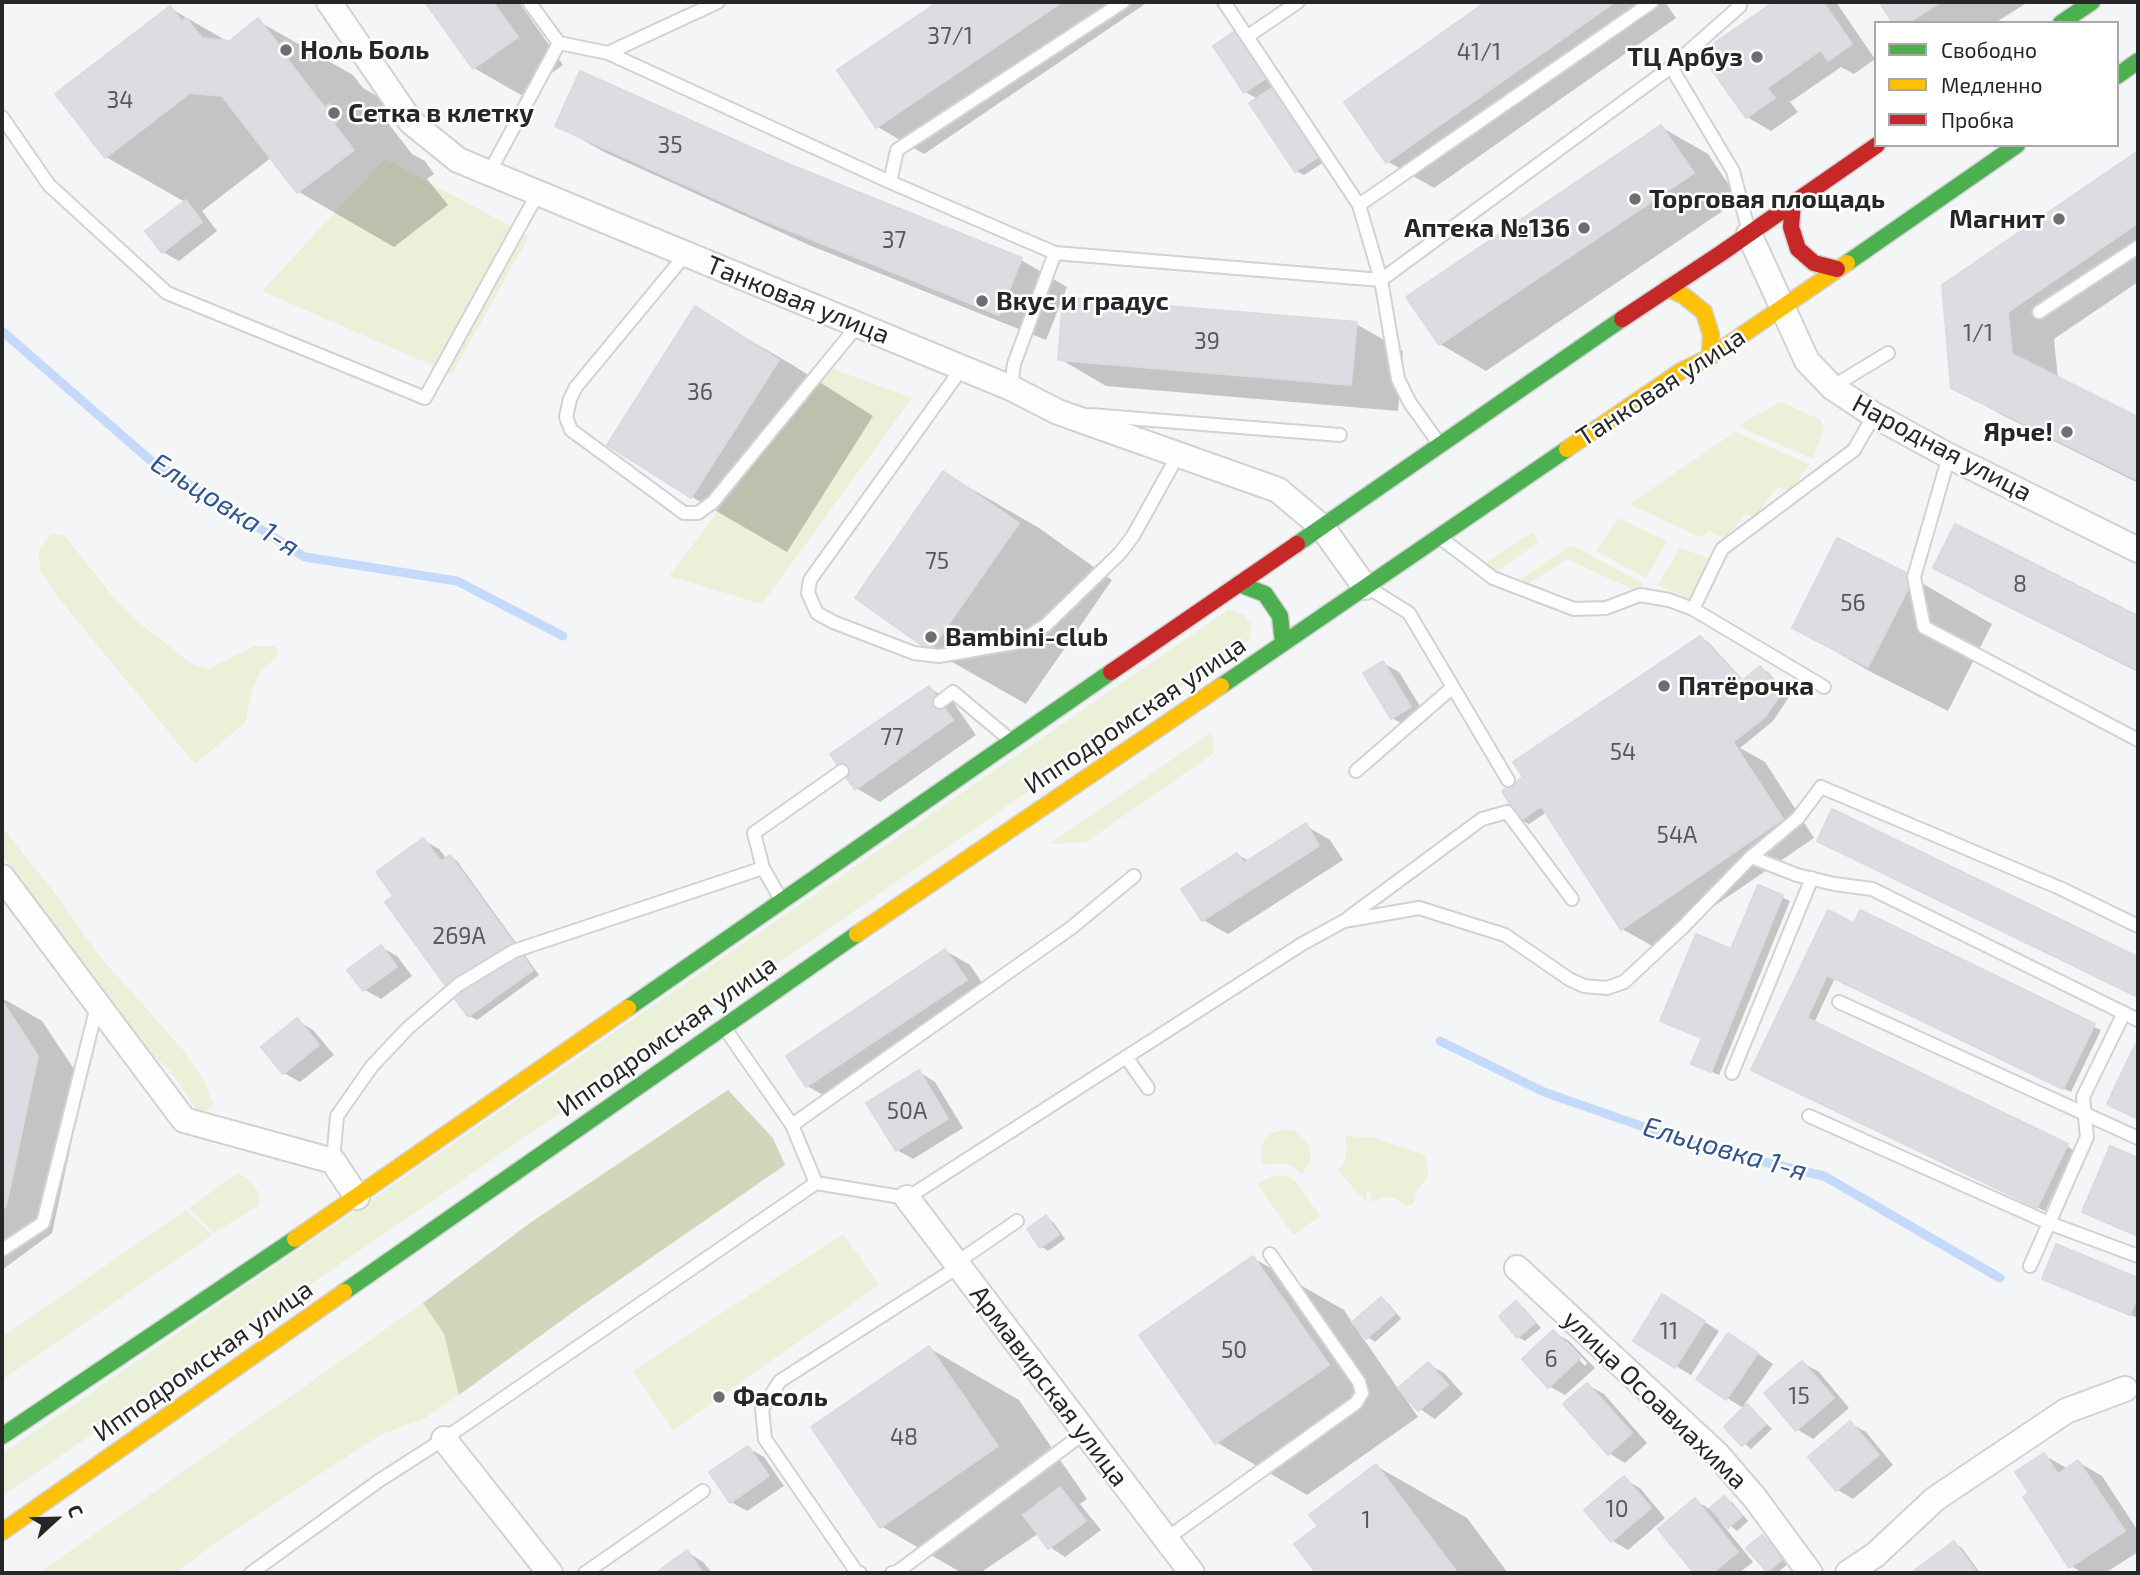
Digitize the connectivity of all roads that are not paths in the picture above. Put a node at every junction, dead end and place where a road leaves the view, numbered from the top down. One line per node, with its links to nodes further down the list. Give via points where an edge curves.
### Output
1 (329, 2): 20 (street, Танковая улица, via 411,122 458,160)
2 (529, 2): 12 (lane)
3 (718, 2): 13 (lane)
4 (1123, 2): 21 (lane, via 897,150)
5 (1224, 2): 11 (lane)
6 (1298, 2): 11 (lane)
7 (1652, 2): 24 (lane)
8 (1737, 2): 15 (lane, via 1740,6)
9 (2092, 2): 10 (highway)
10 (2064, 21)
11 (1248, 36): 24 (lane)
12 (559, 43): 13 (lane); 20 (lane)
13 (608, 53): 21 (lane)
14 (2138, 61): 16 (highway)
15 (1671, 67): 25 (lane, via 1733,171); 30 (lane)
16 (2119, 75)
17 (2, 117): 22 (lane, via 48,185 167,293 425,398)
18 (1874, 147): 23 (highway)
19 (2014, 147): 29 (highway, Танковая улица)
20 (489, 173): 22 (street, Танковая улица)
21 (890, 182): 27 (lane)
22 (538, 193): 28 (street, Танковая улица)
23 (1793, 202): 25 (highway); 29 (highway, via 1791,227 1798,249 1814,263)
24 (1359, 205): 30 (lane)
25 (1749, 233): 31 (highway); 32 (street, Народная улица)
26 (2138, 247): 33 (lane)
27 (1055, 253): 30 (lane); 39 (lane, via 1014,364)
28 (686, 254): 34 (street, Танковая улица); 34 (lane, via 576,387 566,416 570,430 684,513 698,513 713,502)
29 (1837, 269): 32 (highway, Танковая улица)
30 (1381, 280): 43 (lane, via 1398,379)
31 (1667, 288): 36 (highway, via 1704,312 1711,335); 43 (highway)
32 (1783, 306): 36 (highway, Танковая улица); 38 (street, Народная улица, via 1807,361)
33 (2039, 312)
34 (858, 325): 37 (street, Танковая улица)
35 (1888, 353): 38 (lane)
36 (1710, 357): 47 (highway, Танковая улица, via 1681,371)
37 (962, 368): 39 (street, Танковая улица); 44 (lane, via 810,580 808,593 817,612 834,622 914,653 939,656 1014,643 1029,636 1121,552)
38 (1832, 387): 41 (street, Народная улица)
39 (1011, 388): 40 (street, Танковая улица)
40 (1058, 412): 42 (lane); 44 (street, Танковая улица)
41 (1874, 415): 45 (street, Народная улица); 51 (lane, via 1854,450 1722,548)
42 (1340, 435)
43 (1441, 446): 46 (highway)
44 (1178, 455): 46 (street, Танковая улица, via 1278,490)
45 (1949, 456): 48 (street, Народная улица); 56 (lane, via 1914,577 1924,627)
46 (1322, 527): 49 (highway, Ипподромская улица); 50 (street, Танковая улица)
47 (1439, 536): 50 (highway, Танковая улица); 51 (lane, via 1493,578 1574,609 1606,608 1640,595)
48 (2138, 550)
49 (1239, 584): 52 (highway, via 1265,594 1280,616); 57 (highway, Ипподромская улица)
50 (1366, 587): 52 (highway, Ипподромская улица); 53 (lane, via 1409,613)
51 (1693, 609): 54 (lane)
52 (1283, 643): 74 (highway, Ипподромская улица)
53 (1453, 687): 59 (lane); 60 (lane)
54 (1824, 687)
55 (940, 702): 57 (lane, via 953,692)
56 (2138, 740)
57 (1011, 741): 67 (highway, Ипподромская улица)
58 (842, 771): 62 (lane, via 754,833)
59 (1356, 771)
60 (1508, 780)
61 (1751, 857): 65 (lane); 68 (lane, via 1624,982 1607,988 1569,979 1505,935 1419,908); 69 (lane, via 1798,818 1821,787 2062,888)
62 (763, 868): 67 (lane); 82 (lane, via 514,951 458,985 372,1066 337,1116)
63 (1134, 876): 80 (lane, via 1071,928)
64 (2, 877): 71 (street)
65 (1812, 878): 72 (lane, via 1872,890); 76 (lane)
66 (1572, 898): 68 (lane, via 1507,812 1482,819)
67 (781, 900): 84 (highway, Ипподромская улица)
68 (1344, 921): 75 (lane)
69 (2138, 926)
70 (1839, 1002): 78 (lane)
71 (97, 1004): 82 (street, via 184,1120); 88 (lane, via 43,1223)
72 (2124, 1013): 73 (lane); 78 (lane, via 2082,1097)
73 (2138, 1020)
74 (723, 1026): 80 (lane); 99 (highway, Ипподромская улица)
75 (1126, 1057): 77 (lane); 85 (lane)
76 (1732, 1073)
77 (1148, 1088)
78 (2084, 1114): 81 (lane); 87 (lane, via 2087,1137)
79 (1808, 1116): 87 (lane)
80 (792, 1125): 83 (lane)
81 (2138, 1138)
82 (333, 1161): 84 (street)
83 (816, 1183): 85 (lane); 97 (lane)
84 (357, 1197): 96 (highway, Ипподромская улица)
85 (907, 1198): 91 (street, Армавирская улица)
86 (1017, 1220): 91 (lane)
87 (2049, 1223): 90 (lane); 92 (lane)
88 (2, 1250)
89 (1270, 1254): 100 (lane, via 1359,1382 1362,1393 1356,1403)
90 (2138, 1256)
91 (957, 1265): 95 (street, Армавирская улица); 104 (lane, via 780,1381 762,1409 765,1439)
92 (2031, 1266)
93 (1517, 1268): 107 (street, улица Осоавиахима, via 1717,1454)
94 (2125, 1390): 108 (street, via 2066,1411 1935,1499 1875,1555)
95 (1084, 1433): 100 (street, Армавирская улица); 105 (lane)
96 (2, 1436)
97 (444, 1439): 101 (lane); 102 (street)
98 (703, 1492): 103 (lane)
99 (2, 1532)
100 (1166, 1539): 106 (street, Армавирская улица)
101 (251, 1573)
102 (550, 1573)
103 (585, 1573)
104 (860, 1573)
105 (892, 1573)
106 (1192, 1573)
107 (1810, 1573)
108 (1847, 1573)

